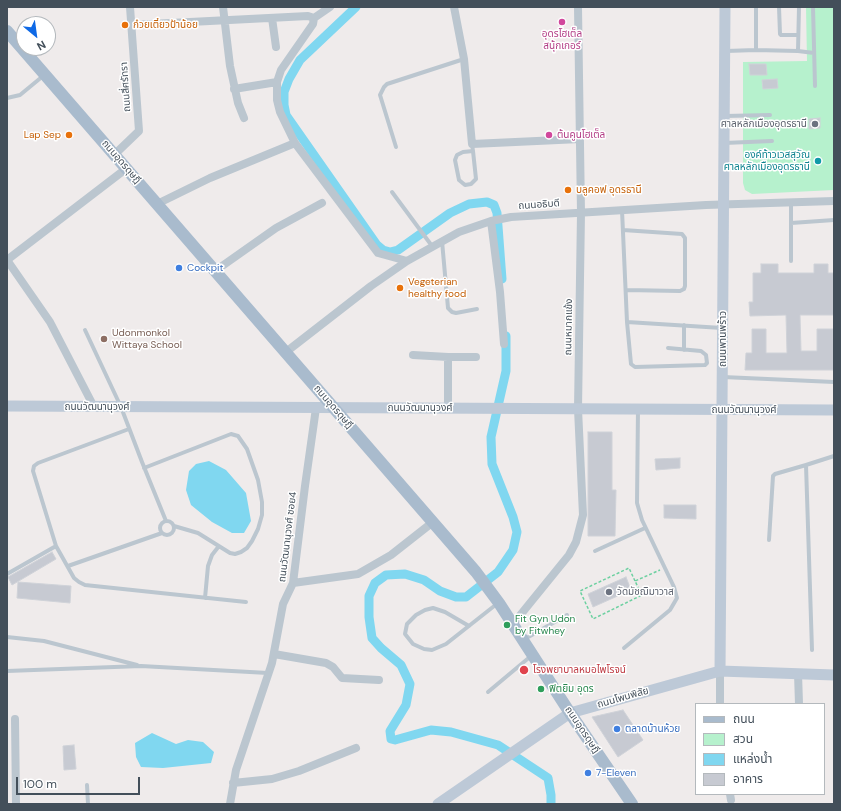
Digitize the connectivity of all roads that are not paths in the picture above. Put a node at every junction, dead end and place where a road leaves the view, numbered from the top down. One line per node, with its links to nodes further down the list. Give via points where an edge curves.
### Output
1 (130, 7): 14 (street, ถนนสี่ศรัทรา)
2 (223, 7): 13 (street)
3 (330, 7): 12 (street)
4 (454, 7): 22 (street)
5 (578, 7): 31 (street, ถนนหมากแข้ง)
6 (725, 7): 19 (street, ถนนพานพร้าว)
7 (756, 7): 18 (lane)
8 (779, 7): 16 (lane, via 780,34)
9 (799, 7): 16 (lane)
10 (814, 7): 21 (lane)
11 (272, 18): 12 (street); 13 (street); 17 (street)
12 (314, 18): 24 (street, via 313,24 281,70)
13 (224, 19): 14 (street); 26 (street)
14 (131, 24): 37 (street, ถนนสี่ศรัทรา, via 139,131)
15 (7, 31): 23 (main road, ถนนอุดรดุษฎี)
16 (798, 35): 20 (lane)
17 (276, 47)
18 (756, 50): 19 (lane); 20 (lane)
19 (725, 51): 29 (street, ถนนพานพร้าว)
20 (798, 51): 21 (lane)
21 (814, 53): 25 (lane)
22 (464, 59): 35 (lane, via 384,87 380,95); 36 (street)
23 (45, 74): 27 (lane, via 20,95); 37 (main road, ถนนอุดรดุษฎี)
24 (277, 82): 26 (street); 33 (street, via 280,112)
25 (815, 86)
26 (234, 89): 30 (street)
27 (7, 98)
28 (770, 115): 29 (lane)
29 (724, 116): 34 (street, ถนนพานพร้าว)
30 (244, 118)
31 (580, 139): 36 (street); 46 (street, ถนนหมากแข้ง)
32 (772, 141): 34 (lane)
33 (295, 143): 42 (street, via 210,178); 53 (street, via 378,253)
34 (724, 143): 44 (street, ถนนพานพร้าว)
35 (396, 147)
36 (473, 148): 36 (lane, via 476,179 465,185 459,180 455,160 457,155)
37 (114, 154): 38 (main road, ถนนอุดรดุษฎี)
38 (126, 168): 42 (main road, ถนนอุดรดุษฎี); 72 (street, via 7,260 50,322)
39 (392, 192): 52 (lane)
40 (834, 201): 41 (street, ถนนอธิบดี)
41 (791, 202): 44 (street, ถนนอธิบดี); 49 (lane)
42 (157, 204): 55 (main road, ถนนอุดรดุษฎี)
43 (322, 204): 55 (street, via 276,228)
44 (724, 204): 45 (street, ถนนอธิบดี); 60 (street, ถนนพานพร้าว)
45 (622, 210): 46 (street, ถนนอธิบดี); 50 (lane)
46 (581, 213): 48 (street, ถนนอธิบดี, via 511,217); 77 (street, ถนนหมากแข้ง)
47 (834, 220): 49 (lane)
48 (491, 221): 51 (street, ถนนอธิบดี); 62 (street)
49 (791, 223): 54 (lane)
50 (623, 230): 56 (lane); 56 (lane, via 682,234 684,238 684,289)
51 (442, 241): 52 (street, ถนนอธิบดี); 57 (lane, via 448,308 456,314)
52 (432, 246): 53 (street, ถนนอธิบดี)
53 (407, 261): 65 (street, ถนนอธิบดี)
54 (791, 261)
55 (215, 271): 65 (main road, ถนนอุดรดุษฎี)
56 (626, 290): 58 (lane)
57 (477, 309)
58 (627, 322): 59 (lane); 64 (lane, via 633,366 705,365 707,362 705,353)
59 (684, 325): 60 (lane); 64 (lane)
60 (723, 328): 69 (street, ถนนพานพร้าว)
61 (84, 330): 73 (lane)
62 (504, 344)
63 (668, 348): 64 (lane)
64 (684, 350)
65 (286, 352): 76 (main road, ถนนอุดรดุษฎี)
66 (413, 355): 67 (street)
67 (448, 357): 68 (street); 75 (street)
68 (476, 357)
69 (722, 377): 70 (lane); 79 (street, ถนนพานพร้าว)
70 (834, 382)
71 (7, 406): 72 (street, ถนนวัฒนานุวงศ์)
72 (94, 407): 73 (street, ถนนวัฒนานุวงศ์)
73 (122, 407): 74 (street, ถนนวัฒนานุวงศ์); 81 (lane)
74 (316, 408): 76 (street, ถนนวัฒนานุวงศ์); 96 (street, ถนนวัฒนานุวงศ์ ซอย4)
75 (448, 408): 76 (street, ถนนวัฒนานุวงศ์); 77 (street, ถนนวัฒนานุวงศ์)
76 (335, 409): 86 (main road, ถนนอุดรดุษฎี)
77 (578, 409): 78 (street, ถนนวัฒนานุวงศ์); 101 (street, ถนนหมากแข้ง, via 583,515 581,528 569,555)
78 (638, 409): 79 (street, ถนนวัฒนานุวงศ์); 88 (lane, via 636,495 638,510)
79 (722, 410): 80 (street, ถนนวัฒนานุวงศ์); 111 (street, ถนนพานพร้าว)
80 (834, 410)
81 (129, 429): 84 (lane); 91 (lane, via 34,466 33,470)
82 (834, 456): 83 (lane)
83 (806, 464): 90 (lane, via 773,476); 106 (lane)
84 (144, 468): 85 (lane); 92 (lane, via 225,436 238,436 247,449 258,480 262,514 258,529 247,548 235,554)
85 (166, 521): 87 (lane); 89 (lane, via 161,526)
86 (433, 522): 96 (street, via 391,555 358,574); 99 (main road, ถนนอุดรดุษฎี)
87 (174, 526): 89 (lane, via 171,534); 92 (lane, via 198,532)
88 (645, 528): 93 (lane); 105 (lane, via 674,586 677,598 670,610)
89 (162, 533): 94 (lane)
90 (769, 540)
91 (56, 546): 94 (lane); 95 (lane)
92 (219, 546): 97 (lane, via 208,566)
93 (595, 551)
94 (68, 566): 97 (lane, via 74,578 85,585)
95 (7, 574)
96 (294, 583): 107 (street, ถนนวัฒนานุวงศ์ ซอย4, via 284,604)
97 (205, 598): 98 (lane)
98 (246, 602)
99 (499, 602): 101 (main road, ถนนอุดรดุษฎี); 102 (lane)
100 (567, 615): 104 (lane)
101 (513, 624): 104 (main road, ถนนอุดรดุษฎี)
102 (469, 626): 102 (lane, via 446,644 432,650 413,644 405,634 407,624 416,615 433,608)
103 (7, 637): 109 (lane, via 44,641)
104 (523, 640): 108 (main road, ถนนอุดรดุษฎี)
105 (624, 648)
106 (812, 650)
107 (274, 654): 112 (street, ถนนวัฒนานุวงศ์ ซอย4); 115 (street, via 326,663 342,678)
108 (532, 655): 116 (lane); 119 (main road, ถนนอุดรดุษฎี)
109 (142, 666): 110 (lane); 112 (lane)
110 (7, 671)
111 (720, 671): 113 (street, ถนนโพนพิสัย); 117 (street); 119 (street, ถนนโพนพิสัย)
112 (269, 673): 122 (street, ถนนวัฒนานุวงศ์ ซอย4)
113 (798, 673): 114 (street, ถนนโพนพิสัย); 118 (street)
114 (834, 675)
115 (379, 680)
116 (488, 692)
117 (720, 703)
118 (799, 703)
119 (570, 713): 127 (street, ถนนโพนพิสัย); 128 (main road, ถนนอุดรดุษฎี)
120 (15, 718): 124 (street)
121 (356, 748): 122 (street, via 272,779)
122 (233, 783): 126 (street, ถนนวัฒนานุวงศ์ ซอย4)
123 (88, 785): 125 (lane)
124 (16, 804)
125 (88, 804)
126 (230, 804)
127 (438, 804)
128 (632, 804)

